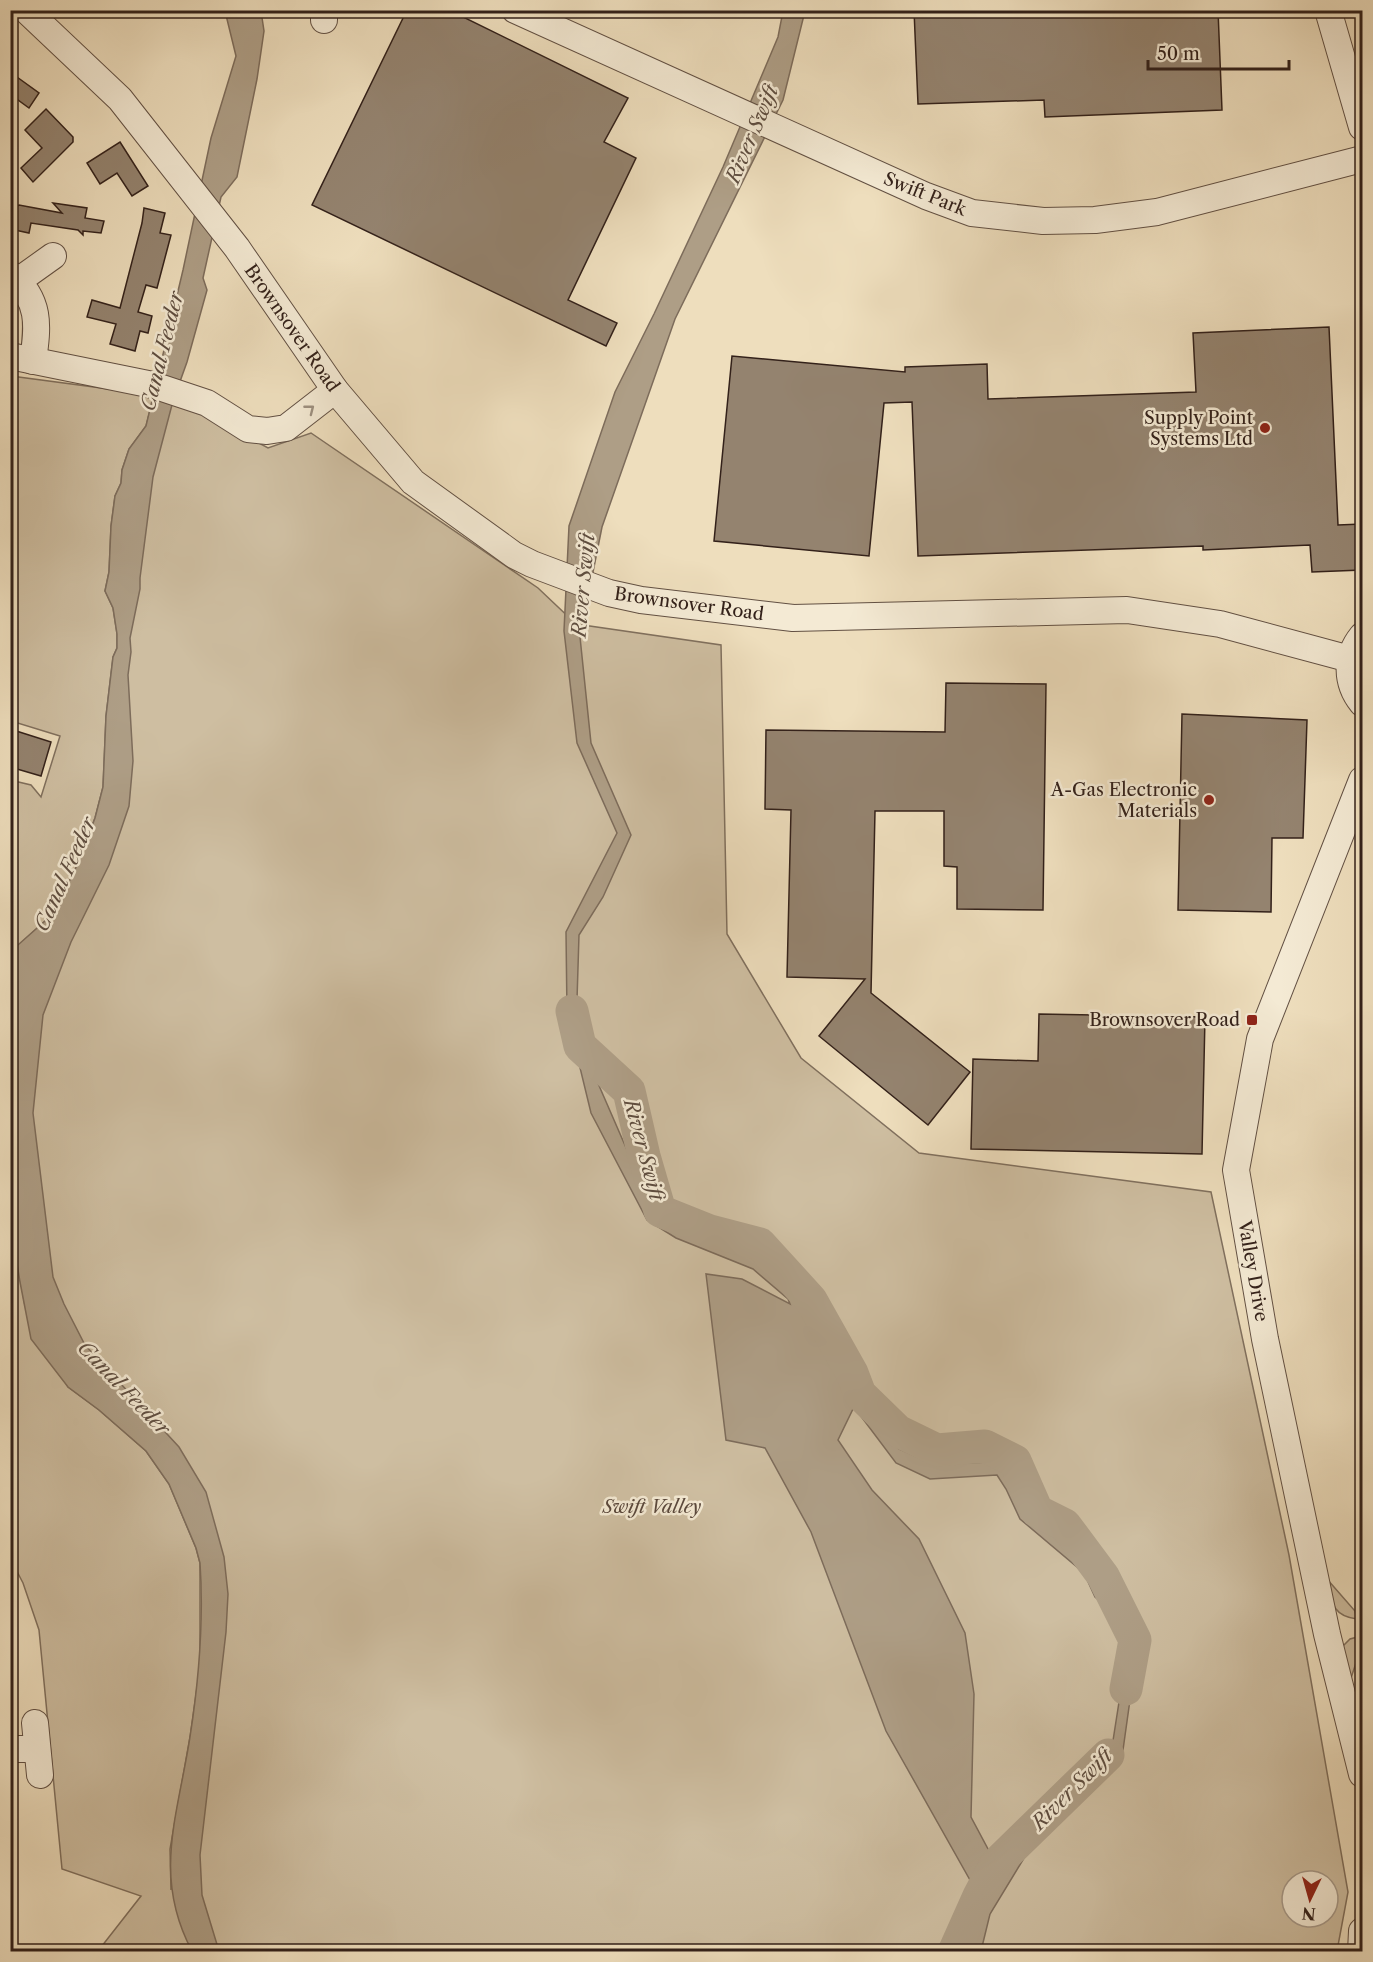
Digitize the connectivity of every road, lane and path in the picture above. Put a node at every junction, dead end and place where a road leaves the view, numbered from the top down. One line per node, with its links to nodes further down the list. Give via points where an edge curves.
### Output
1 (26, 10): 9 (street, Brownsover Road, via 120,99 237,248)
2 (515, 10): 5 (street, Swift Park, via 926,196 972,213 1043,221 1095,220 1157,212)
3 (1328, 10): 4 (street)
4 (1362, 127)
5 (1362, 159)
6 (53, 256): 7 (street)
7 (14, 278): 8 (street, via 36,312 37,330)
8 (22, 358): 9 (street, one-way to 9, via 153,385 207,403 248,429 267,431 286,428)
9 (334, 390): 11 (street, Brownsover Road, via 413,482 514,555 609,593 793,618 1127,610 1220,624)
10 (1362, 636): 11 (street)
11 (1350, 659): 12 (street, via 1353,689)
12 (1362, 704)
13 (1362, 780): 17 (street, Valley Drive, via 1260,1039 1236,1170 1265,1339 1327,1634)
14 (35, 1723): 16 (street)
15 (10, 1749): 16 (street)
16 (37, 1749): 18 (street)
17 (1362, 1774)
18 (40, 1776)
19 (1362, 1931): 20 (street)
20 (1361, 1952)

